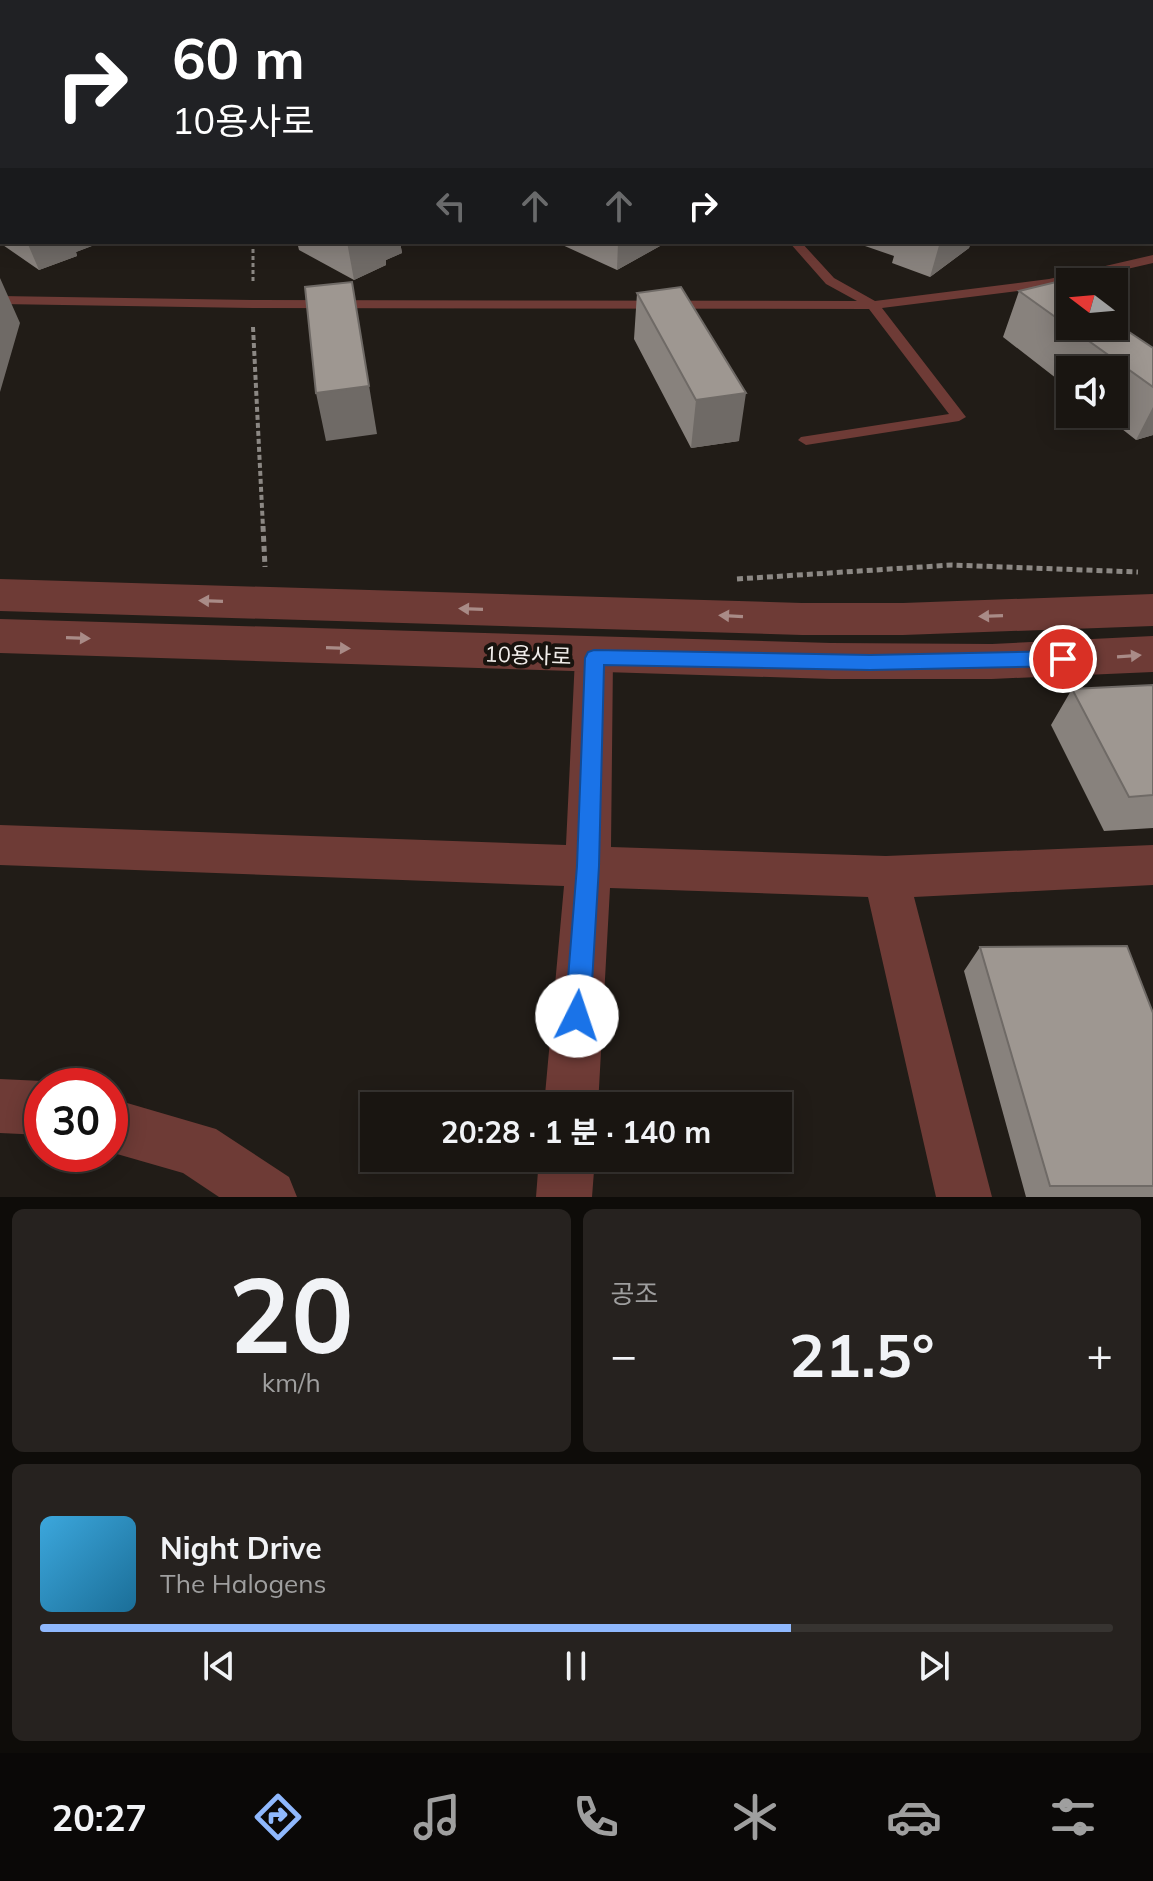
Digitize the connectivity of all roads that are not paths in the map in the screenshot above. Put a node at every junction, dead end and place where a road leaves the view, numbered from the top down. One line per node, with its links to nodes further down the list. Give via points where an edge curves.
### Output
1 (797, 244): 4 (lane, via 830,281)
2 (1153, 259): 4 (lane, via 1054,287)
3 (0, 300): 4 (lane)
4 (873, 305): 5 (lane, via 959,417)
5 (806, 440)
6 (0, 595): 7 (street, 10용사로, one-way to 6, via 802,619)
7 (1153, 610)
8 (0, 636): 10 (street, 10용사로, one-way to 10)
9 (1153, 654): 10 (street, 10용사로, one-way to 9, via 975,662)
10 (594, 658): 13 (street)
11 (0, 845): 13 (street)
12 (1153, 865): 14 (street)
13 (588, 866): 14 (street); 15 (street)
14 (886, 877): 22 (street)
15 (572, 1092)
16 (0, 1106): 17 (street)
17 (24, 1107)
18 (128, 1130): 20 (street, via 196,1149)
19 (566, 1172): 21 (street)
20 (269, 1197)
21 (564, 1197)
22 (964, 1197)

